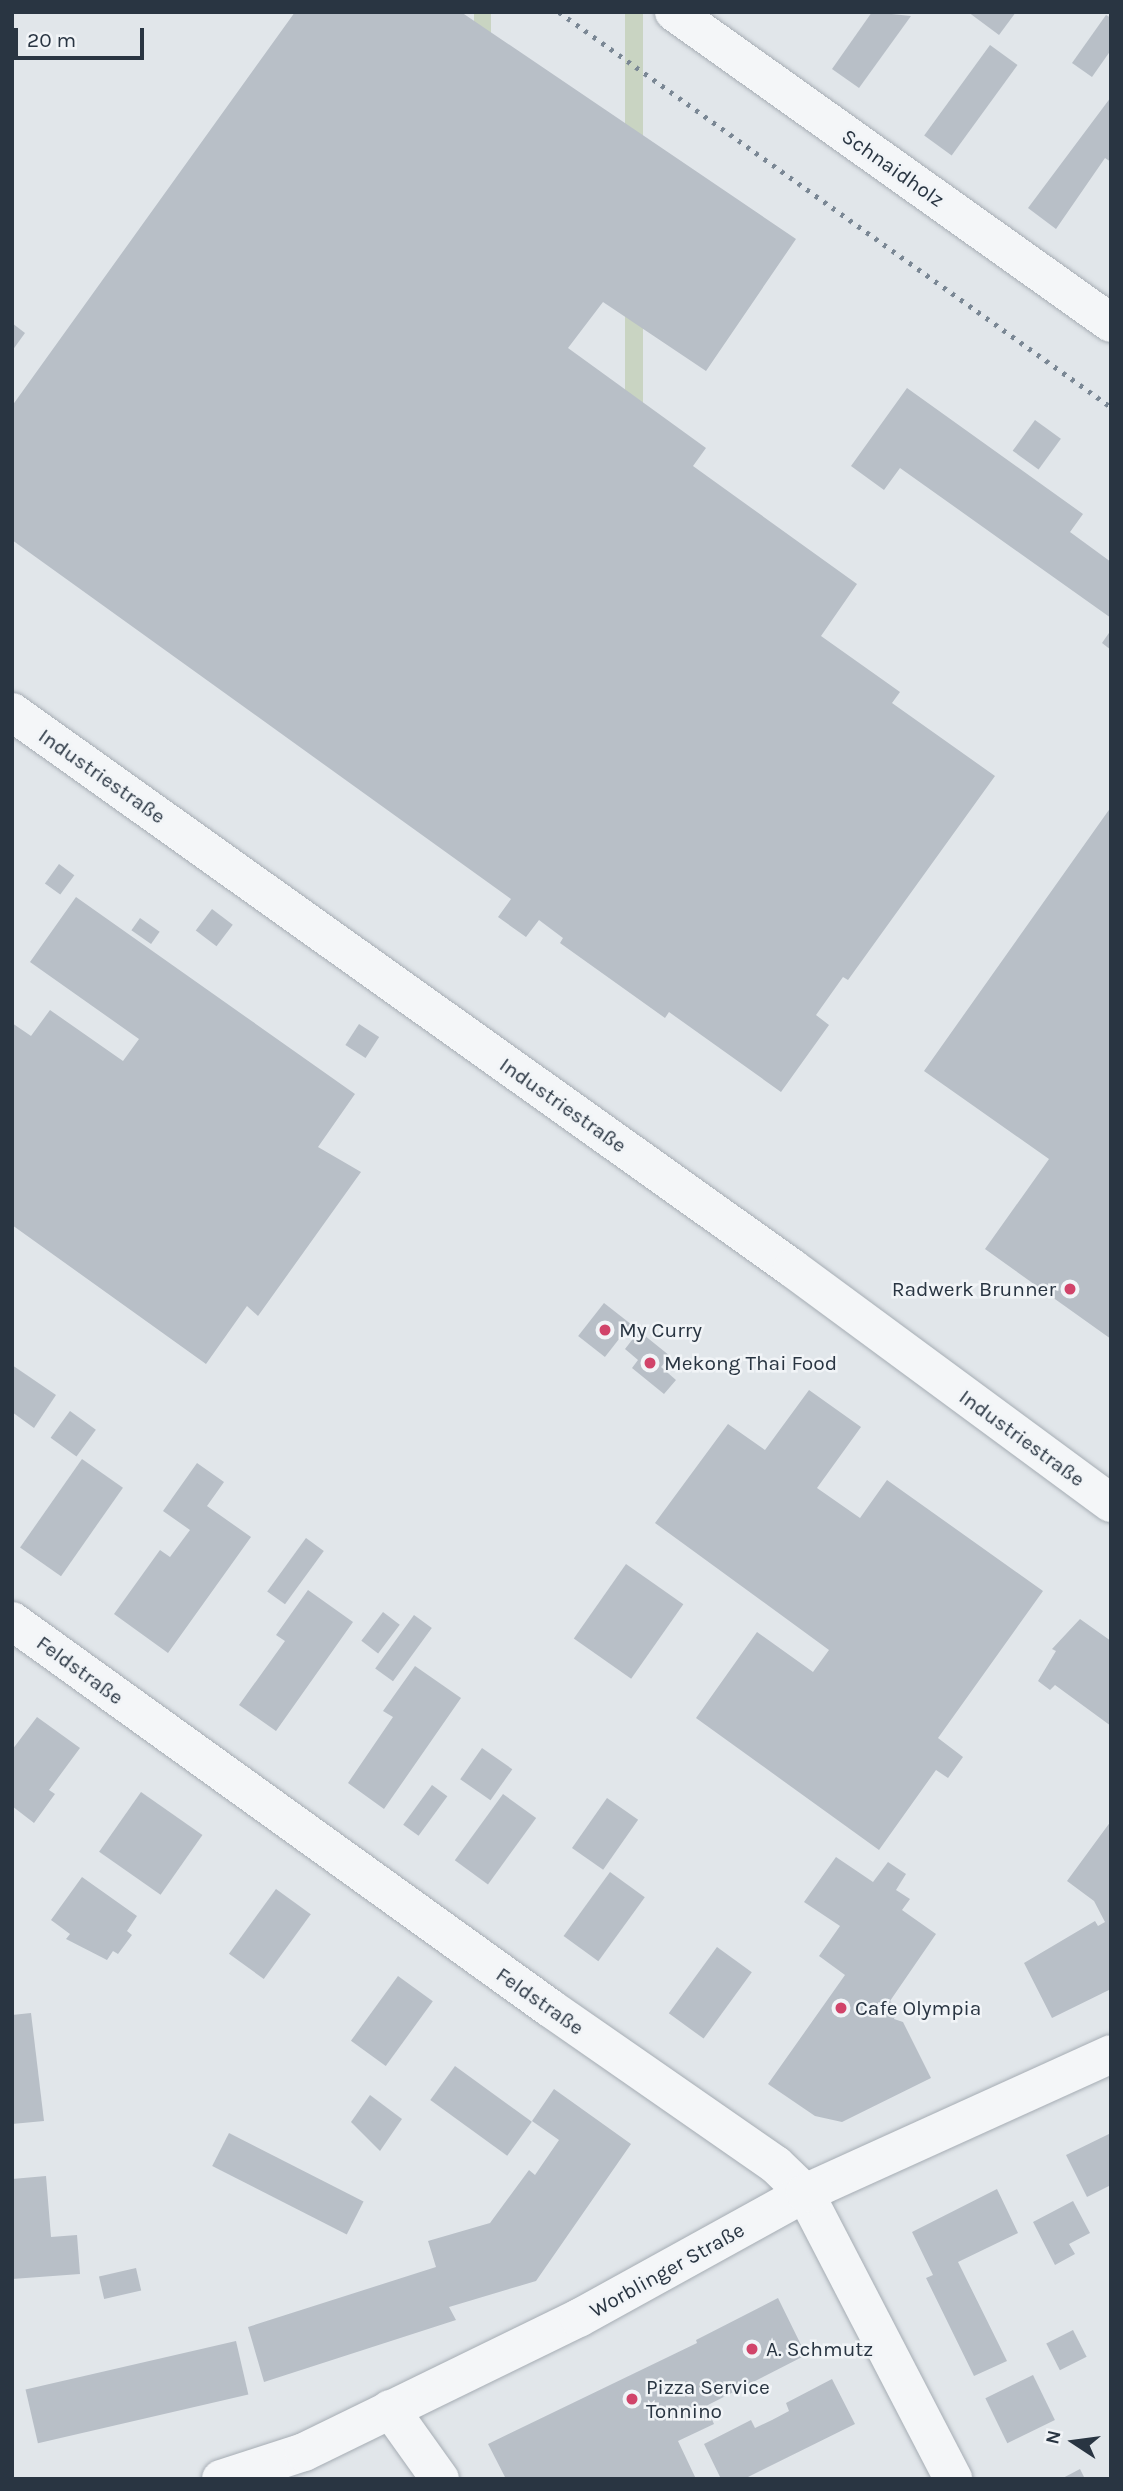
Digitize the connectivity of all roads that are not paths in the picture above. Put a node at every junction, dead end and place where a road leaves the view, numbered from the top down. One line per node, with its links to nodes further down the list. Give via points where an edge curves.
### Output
1 (674, 12): 2 (street, Schnaidholz)
2 (1111, 323)
3 (12, 712): 4 (street, Industriestraße, via 792,1268)
4 (1111, 1503)
5 (12, 1621): 7 (street, Feldstraße, via 776,2165)
6 (1111, 2054): 7 (street, Worblinger Straße)
7 (805, 2193): 8 (street, Worblinger Straße, via 579,2318); 11 (street, Feldstraße)
8 (390, 2409): 9 (street, Worblinger Straße, via 304,2452); 10 (street)
9 (221, 2479)
10 (440, 2479)
11 (953, 2479)

